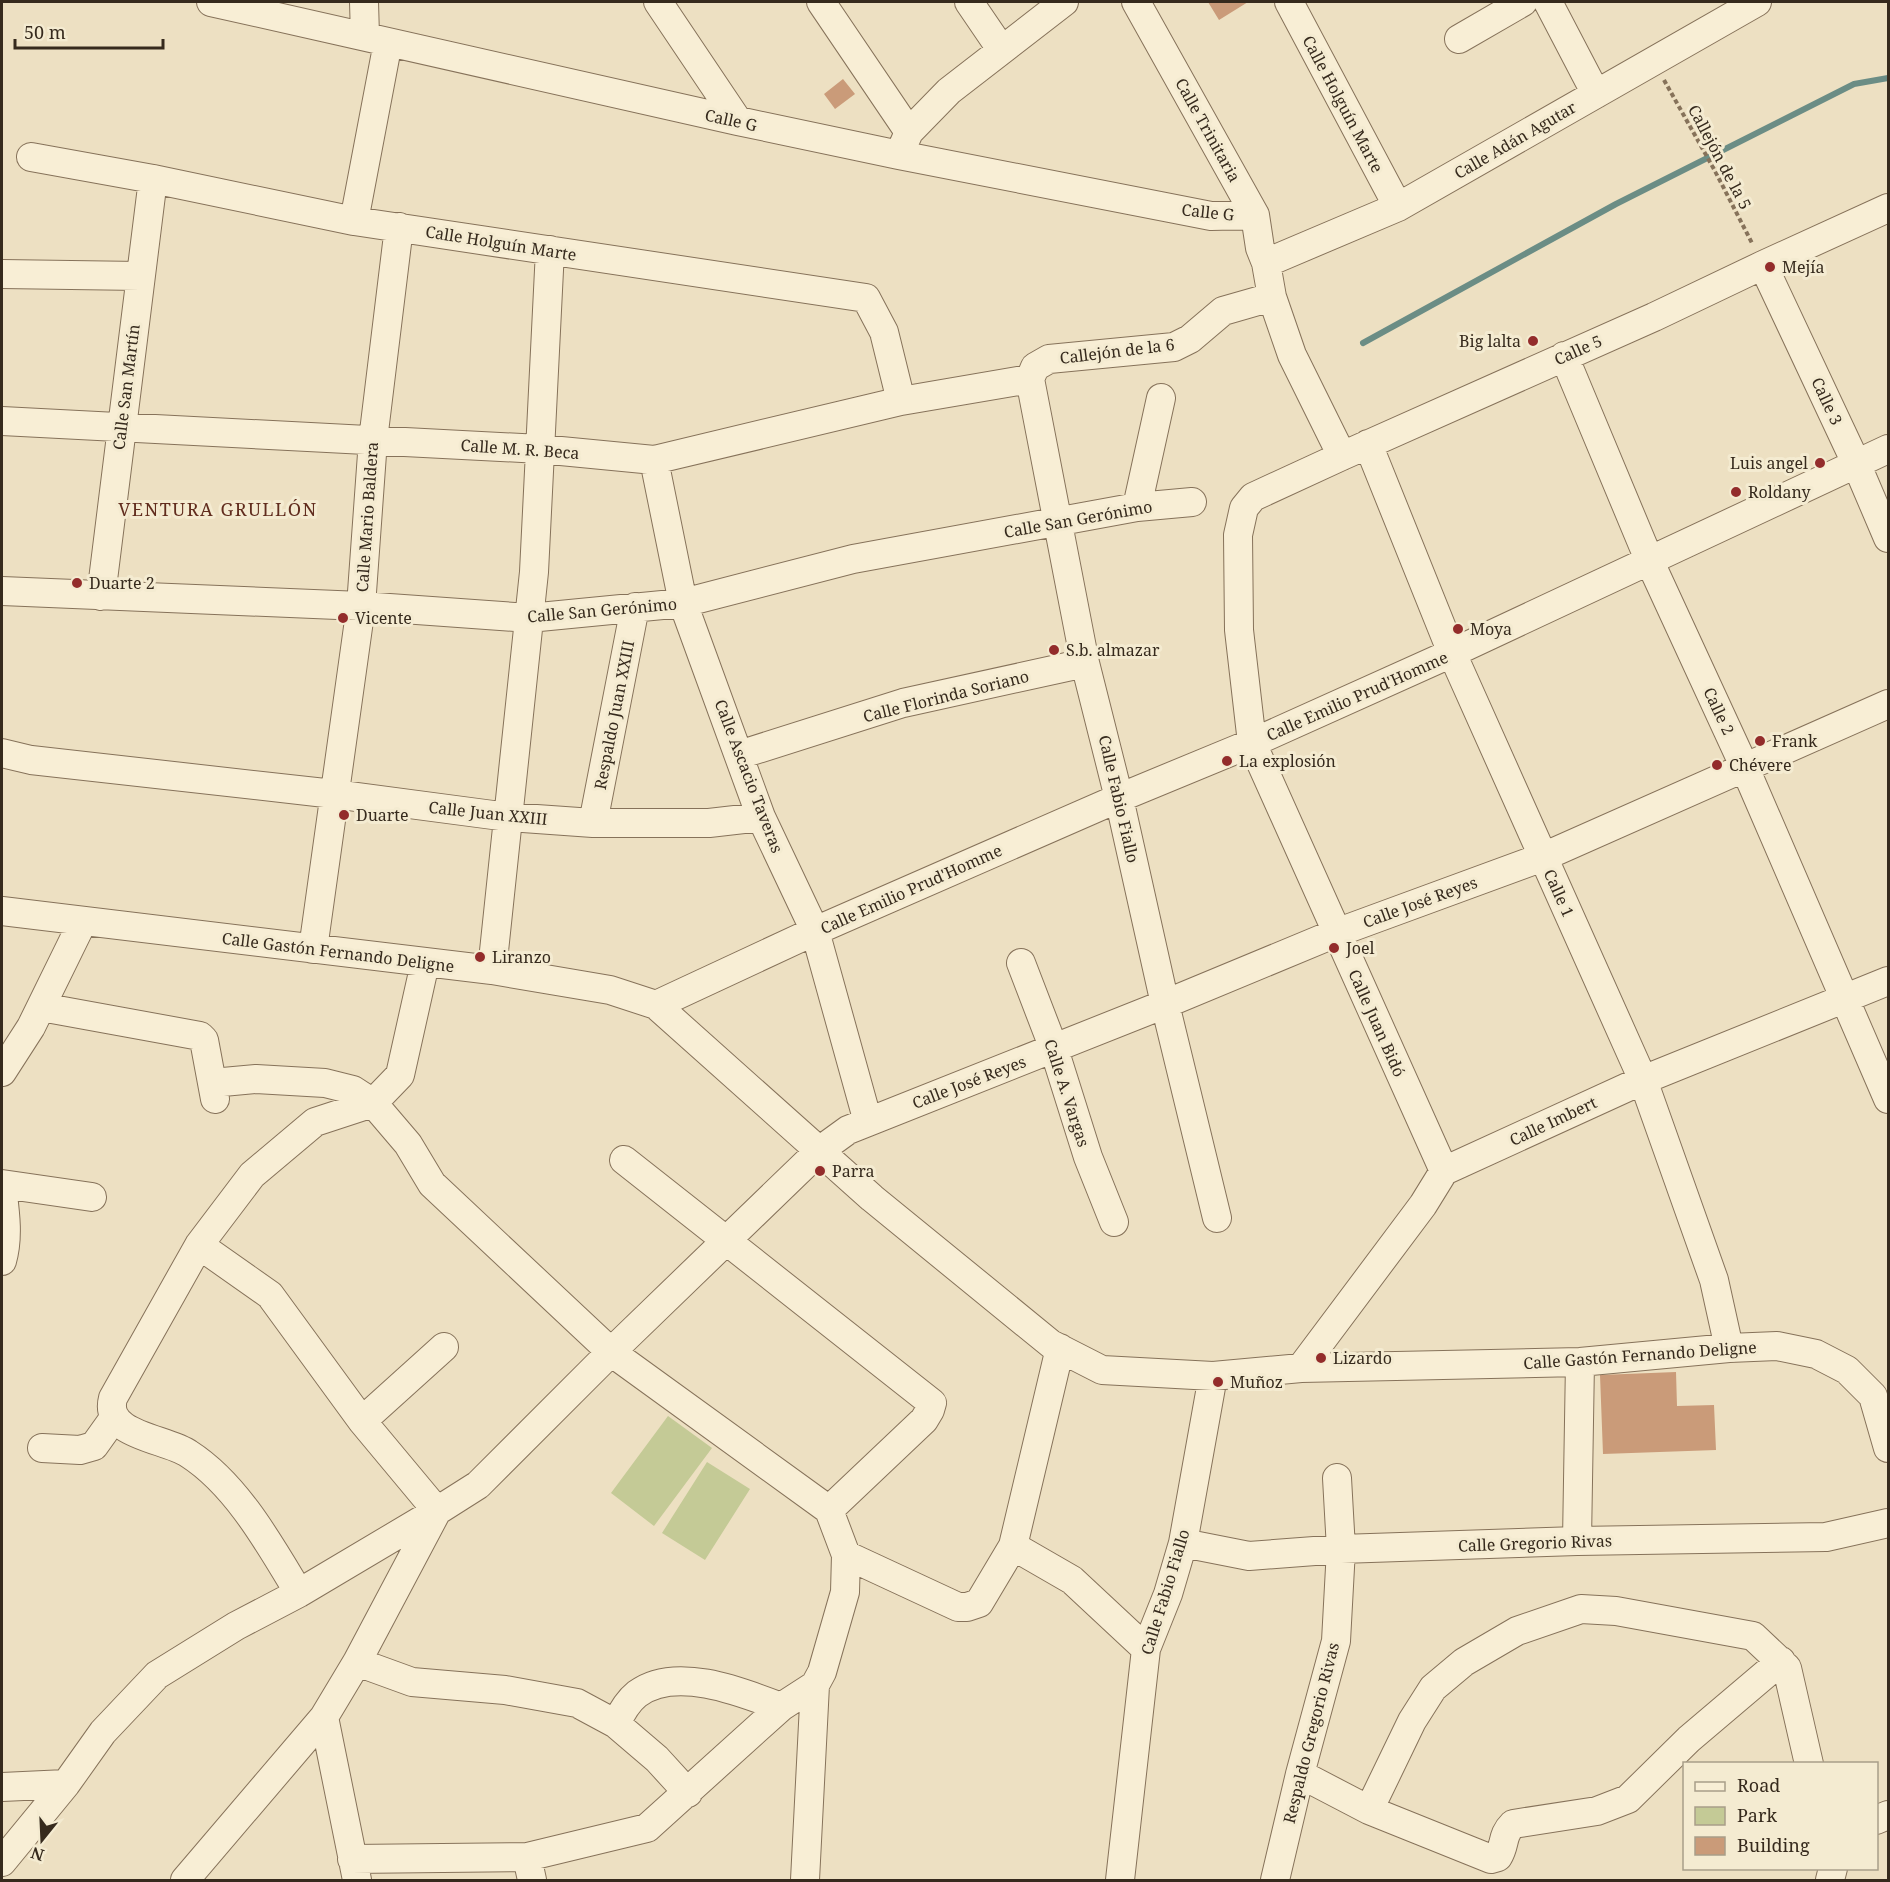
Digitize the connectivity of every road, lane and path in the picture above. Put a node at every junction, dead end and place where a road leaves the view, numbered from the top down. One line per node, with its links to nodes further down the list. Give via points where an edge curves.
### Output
1 (211, 2): 12 (street, Calle G)
2 (364, 2): 12 (street)
3 (821, 2): 18 (street)
4 (969, 2): 14 (street)
5 (1064, 2): 14 (street)
6 (1136, 2): 23 (street, Calle Trinitaria)
7 (1289, 2): 21 (street, Calle Holguín Marte)
8 (1523, 2): 13 (street)
9 (1548, 2): 16 (street)
10 (1757, 2): 15 (street, Calle Adán Agutar)
11 (661, 3): 17 (street)
12 (377, 39): 17 (street, Calle G); 24 (street)
13 (1459, 39)
14 (1001, 49): 18 (street, via 948,91)
15 (1654, 60): 16 (street, Calle Adán Agutar); 28 (path, Callejón de la 5)
16 (1596, 94): 21 (street, Calle Adán Agutar)
17 (738, 122): 18 (street, Calle G)
18 (904, 144): 23 (street, Calle G, via 1211,216)
19 (31, 157): 20 (street, Calle Holguín Marte)
20 (153, 179): 24 (street, Calle Holguín Marte); 30 (street, Calle San Martín)
21 (1398, 207): 27 (street, Calle Adán Agutar)
22 (1888, 208): 28 (street, Calle 5)
23 (1255, 215): 27 (street, Calle Trinitaria)
24 (354, 221): 25 (street, Calle Holguín Marte)
25 (399, 227): 26 (street, Calle Holguín Marte); 38 (street, Calle Mario Baldera)
26 (550, 250): 35 (street, Calle Holguín Marte, via 866,298 884,332); 40 (street)
27 (1266, 263): 31 (street, Calle Trinitaria)
28 (1763, 265): 32 (street, Calle 5); 44 (street, Calle 3)
29 (2, 274): 30 (street)
30 (140, 276): 37 (street, Calle San Martín)
31 (1272, 297): 33 (street, Callejón de la 6, via 1223,311 1190,339 1174,347 1049,359 1035,367); 42 (street, Calle Trinitaria, via 1293,355)
32 (1564, 356): 39 (street, Calle 5); 49 (street, Calle 2)
33 (1030, 379): 35 (street, Calle M. R. Beca); 47 (street, Calle Fabio Fiallo)
34 (1161, 398): 46 (street)
35 (900, 401): 43 (street, Calle M. R. Beca)
36 (2, 421): 37 (street, Calle M. R. Beca)
37 (121, 428): 38 (street, Calle M. R. Beca); 51 (street, Calle San Martín)
38 (373, 440): 40 (street, Calle M. R. Beca); 53 (street, Calle Mario Baldera)
39 (1368, 444): 42 (street, Calle 5); 56 (street, Calle 1)
40 (540, 448): 43 (street, Calle M. R. Beca); 55 (street)
41 (1888, 449): 44 (street, Calle Emilio Prud'Homme)
42 (1342, 456): 59 (street, Calle 5, via 1253,497 1244,508 1238,534 1239,630)
43 (654, 460): 52 (street, Calle Ascacio Taveras)
44 (1856, 463): 48 (street, Calle 3); 49 (street, Calle Emilio Prud'Homme)
45 (1192, 502): 46 (street, Calle San Gerónimo)
46 (1137, 507): 47 (street, Calle San Gerónimo)
47 (1056, 521): 52 (street, Calle San Gerónimo, via 852,559); 57 (street, Calle Fabio Fiallo)
48 (1888, 537)
49 (1650, 562): 56 (street, Calle Emilio Prud'Homme); 62 (street, Calle 2)
50 (2, 591): 51 (street, Calle San Gerónimo)
51 (101, 596): 53 (street, Calle San Gerónimo)
52 (683, 603): 54 (street, Calle San Gerónimo); 61 (street, Calle Ascacio Taveras)
53 (361, 606): 55 (street, Calle San Gerónimo); 63 (street, Calle Mario Baldera)
54 (635, 607): 55 (street, Calle San Gerónimo); 67 (street, Respaldo Juan XXIII)
55 (530, 618): 65 (street)
56 (1452, 653): 59 (street, Calle Emilio Prud'Homme); 68 (street, Calle 1)
57 (1085, 663): 61 (street, Calle Florinda Soriano, via 903,703); 64 (street, Calle Fabio Fiallo)
58 (1888, 704): 62 (street, Calle José Reyes)
59 (1252, 743): 64 (street, Calle Emilio Prud'Homme); 72 (street, Calle Juan Bidó)
60 (2, 753): 63 (street, Calle Juan XXIII, via 31,760)
61 (739, 755): 66 (street, Calle Ascacio Taveras)
62 (1745, 768): 68 (street, Calle José Reyes); 78 (street, Calle 2)
63 (334, 794): 65 (street, Calle Juan XXIII); 73 (street, Calle Mario Baldera)
64 (1119, 798): 71 (street, Calle Emilio Prud'Homme); 79 (street, Calle Fabio Fiallo)
65 (508, 817): 67 (street, Calle Juan XXIII); 76 (street)
66 (762, 817): 67 (street, Calle Juan XXIII, via 709,823); 71 (street, Calle Ascacio Taveras)
67 (593, 823)
68 (1543, 857): 72 (street, Calle José Reyes); 84 (street, Calle 1)
69 (2, 911): 70 (street, Calle Gastón Fernando Deligne)
70 (83, 921): 73 (street, Calle Gastón Fernando Deligne); 81 (street)
71 (815, 931): 80 (street, Calle Emilio Prud'Homme); 87 (street, Calle Ascacio Taveras)
72 (1336, 933): 79 (street, Calle José Reyes); 90 (street, Calle Juan Bidó)
73 (314, 949): 74 (street, Calle Gastón Fernando Deligne)
74 (425, 963): 76 (street, Calle Gastón Fernando Deligne); 86 (street, via 400,1075)
75 (1021, 963): 82 (street, Calle A. Vargas)
76 (492, 970): 80 (street, Calle Gastón Fernando Deligne, via 610,990)
77 (1888, 981): 78 (street, Calle Imbert)
78 (1844, 999): 84 (street, Calle Imbert); 85 (street, Calle 2)
79 (1165, 1004): 82 (street, Calle José Reyes); 93 (street, Calle Fabio Fiallo)
80 (656, 1005): 88 (street, Calle Gastón Fernando Deligne)
81 (41, 1007): 83 (street); 86 (street, via 200,1036 214,1091 256,1079 325,1083 353,1090)
82 (1054, 1049): 87 (street, Calle José Reyes); 94 (street, Calle A. Vargas, via 1088,1157)
83 (2, 1072)
84 (1643, 1080): 90 (street, Calle Imbert); 100 (street, Calle 1, via 1714,1280)
85 (1888, 1100)
86 (373, 1103): 96 (street, via 315,1122 252,1175); 101 (street, via 408,1143 432,1184)
87 (868, 1122): 88 (street, Calle José Reyes, via 848,1130)
88 (819, 1151): 95 (street, Calle José Reyes); 99 (street, Calle Gastón Fernando Deligne)
89 (624, 1160): 95 (street)
90 (1444, 1171): 103 (street)
91 (2, 1186): 92 (street); 97 (street)
92 (92, 1197)
93 (1217, 1218)
94 (1114, 1222)
95 (728, 1241): 101 (street, Calle José Reyes); 110 (street, via 932,1403 924,1420)
96 (199, 1245): 105 (street, via 113,1398 110,1408); 106 (street, via 270,1295)
97 (2, 1261)
98 (444, 1347): 106 (street)
99 (1060, 1348): 104 (street, Calle Gastón Fernando Deligne, via 1102,1370); 115 (street)
100 (1729, 1348): 102 (street, Calle Gastón Fernando Deligne); 108 (street, Calle Gastón Fernando Deligne, via 1778,1346 1816,1354 1847,1370 1873,1396)
101 (611, 1352): 110 (street); 111 (street, Calle José Reyes, via 478,1485)
102 (1580, 1362): 103 (street, Calle Gastón Fernando Deligne); 113 (street)
103 (1302, 1368): 104 (street, Calle Gastón Fernando Deligne)
104 (1213, 1376): 114 (street, Calle Fabio Fiallo)
105 (114, 1418): 107 (street, via 94,1446 80,1450); 118 (street, via 125,1429 177,1446 214,1473 259,1526)
106 (362, 1421): 111 (street)
107 (42, 1448)
108 (1888, 1448)
109 (1337, 1478): 116 (street, Respaldo Gregorio Rivas)
110 (829, 1510): 117 (street)
111 (436, 1511): 118 (street, Calle José Reyes); 121 (street)
112 (1888, 1524): 113 (street, Calle Gregorio Rivas, via 1826,1537)
113 (1577, 1541): 116 (street, Calle Gregorio Rivas)
114 (1182, 1543): 116 (street, Calle Gregorio Rivas, via 1249,1556); 119 (street, Calle Fabio Fiallo, via 1168,1594)
115 (1013, 1546): 117 (street, via 979,1603 967,1607 958,1607); 119 (street, via 1072,1580)
116 (1341, 1549): 127 (street, Respaldo Gregorio Rivas, via 1336,1641)
117 (846, 1555): 122 (street, via 845,1592)
118 (300, 1593): 128 (street, Calle José Reyes, via 236,1626 157,1675 102,1732)
119 (1146, 1649): 137 (street, Calle Fabio Fiallo)
120 (1781, 1661): 126 (street, via 1787,1668); 131 (street, via 1689,1739 1628,1799 1597,1811 1513,1824 1506,1832 1498,1857 1491,1859); 131 (street, via 1753,1636 1616,1611 1581,1609 1518,1631 1464,1662 1433,1688 1412,1721)
121 (357, 1662): 124 (street); 125 (street, via 412,1682 505,1690 577,1703)
122 (815, 1685): 123 (street); 136 (street)
123 (781, 1707): 125 (street, via 707,1684 667,1681 638,1693); 130 (street)
124 (324, 1717): 134 (street); 135 (street)
125 (615, 1724): 130 (street, via 657,1759)
126 (1809, 1762)
127 (1300, 1774): 131 (street); 138 (street, Respaldo Gregorio Rivas)
128 (66, 1784): 129 (street); 132 (street, Calle José Reyes)
129 (2, 1787)
130 (688, 1793): 133 (street, via 648,1828)
131 (1369, 1810)
132 (2, 1862)
133 (529, 1869): 134 (street)
134 (354, 1870)
135 (185, 1881)
136 (805, 1881)
137 (1120, 1881)
138 (1275, 1881)

